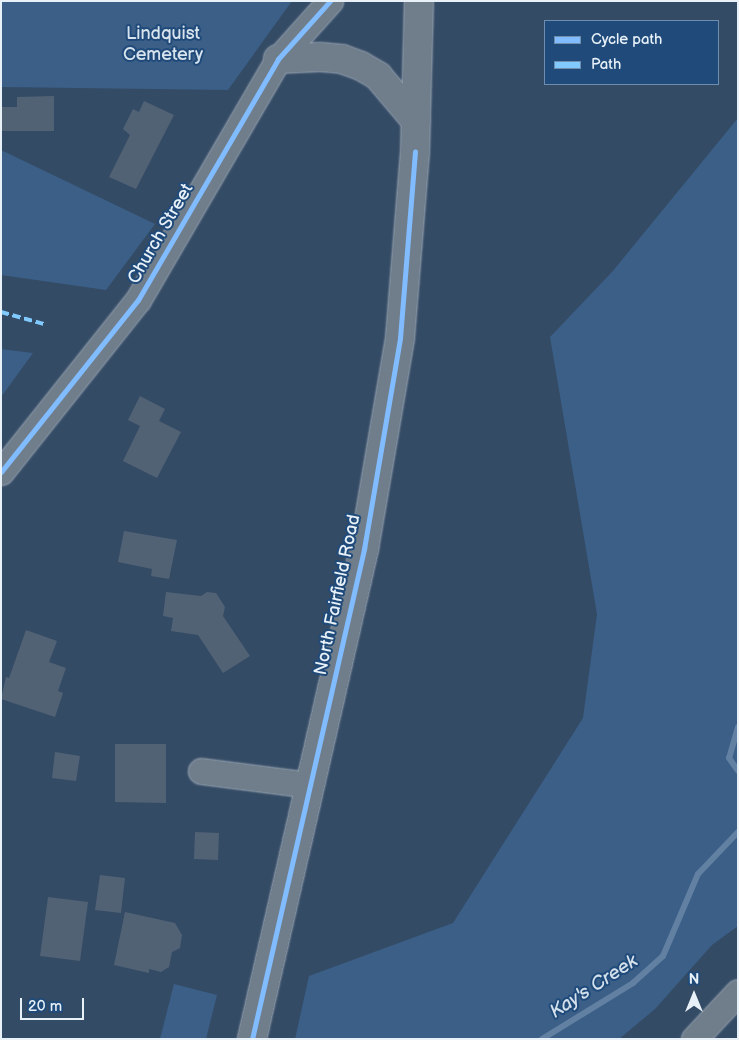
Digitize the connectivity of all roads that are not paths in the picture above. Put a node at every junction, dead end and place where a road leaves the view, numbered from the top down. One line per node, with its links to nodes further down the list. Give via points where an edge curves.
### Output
1 (330, 1): 3 (street, Church Street)
2 (419, 1): 4 (main road, North Fairfield Road)
3 (278, 60): 4 (main road, via 320,57 342,59 360,66 378,76); 5 (street, Church Street, via 138,300)
4 (416, 121): 7 (main road, North Fairfield Road, via 400,338 364,549)
5 (1, 472)
6 (200, 772): 7 (street)
7 (310, 785): 9 (main road, North Fairfield Road)
8 (738, 992): 10 (street)
9 (252, 1039)
10 (694, 1039)

